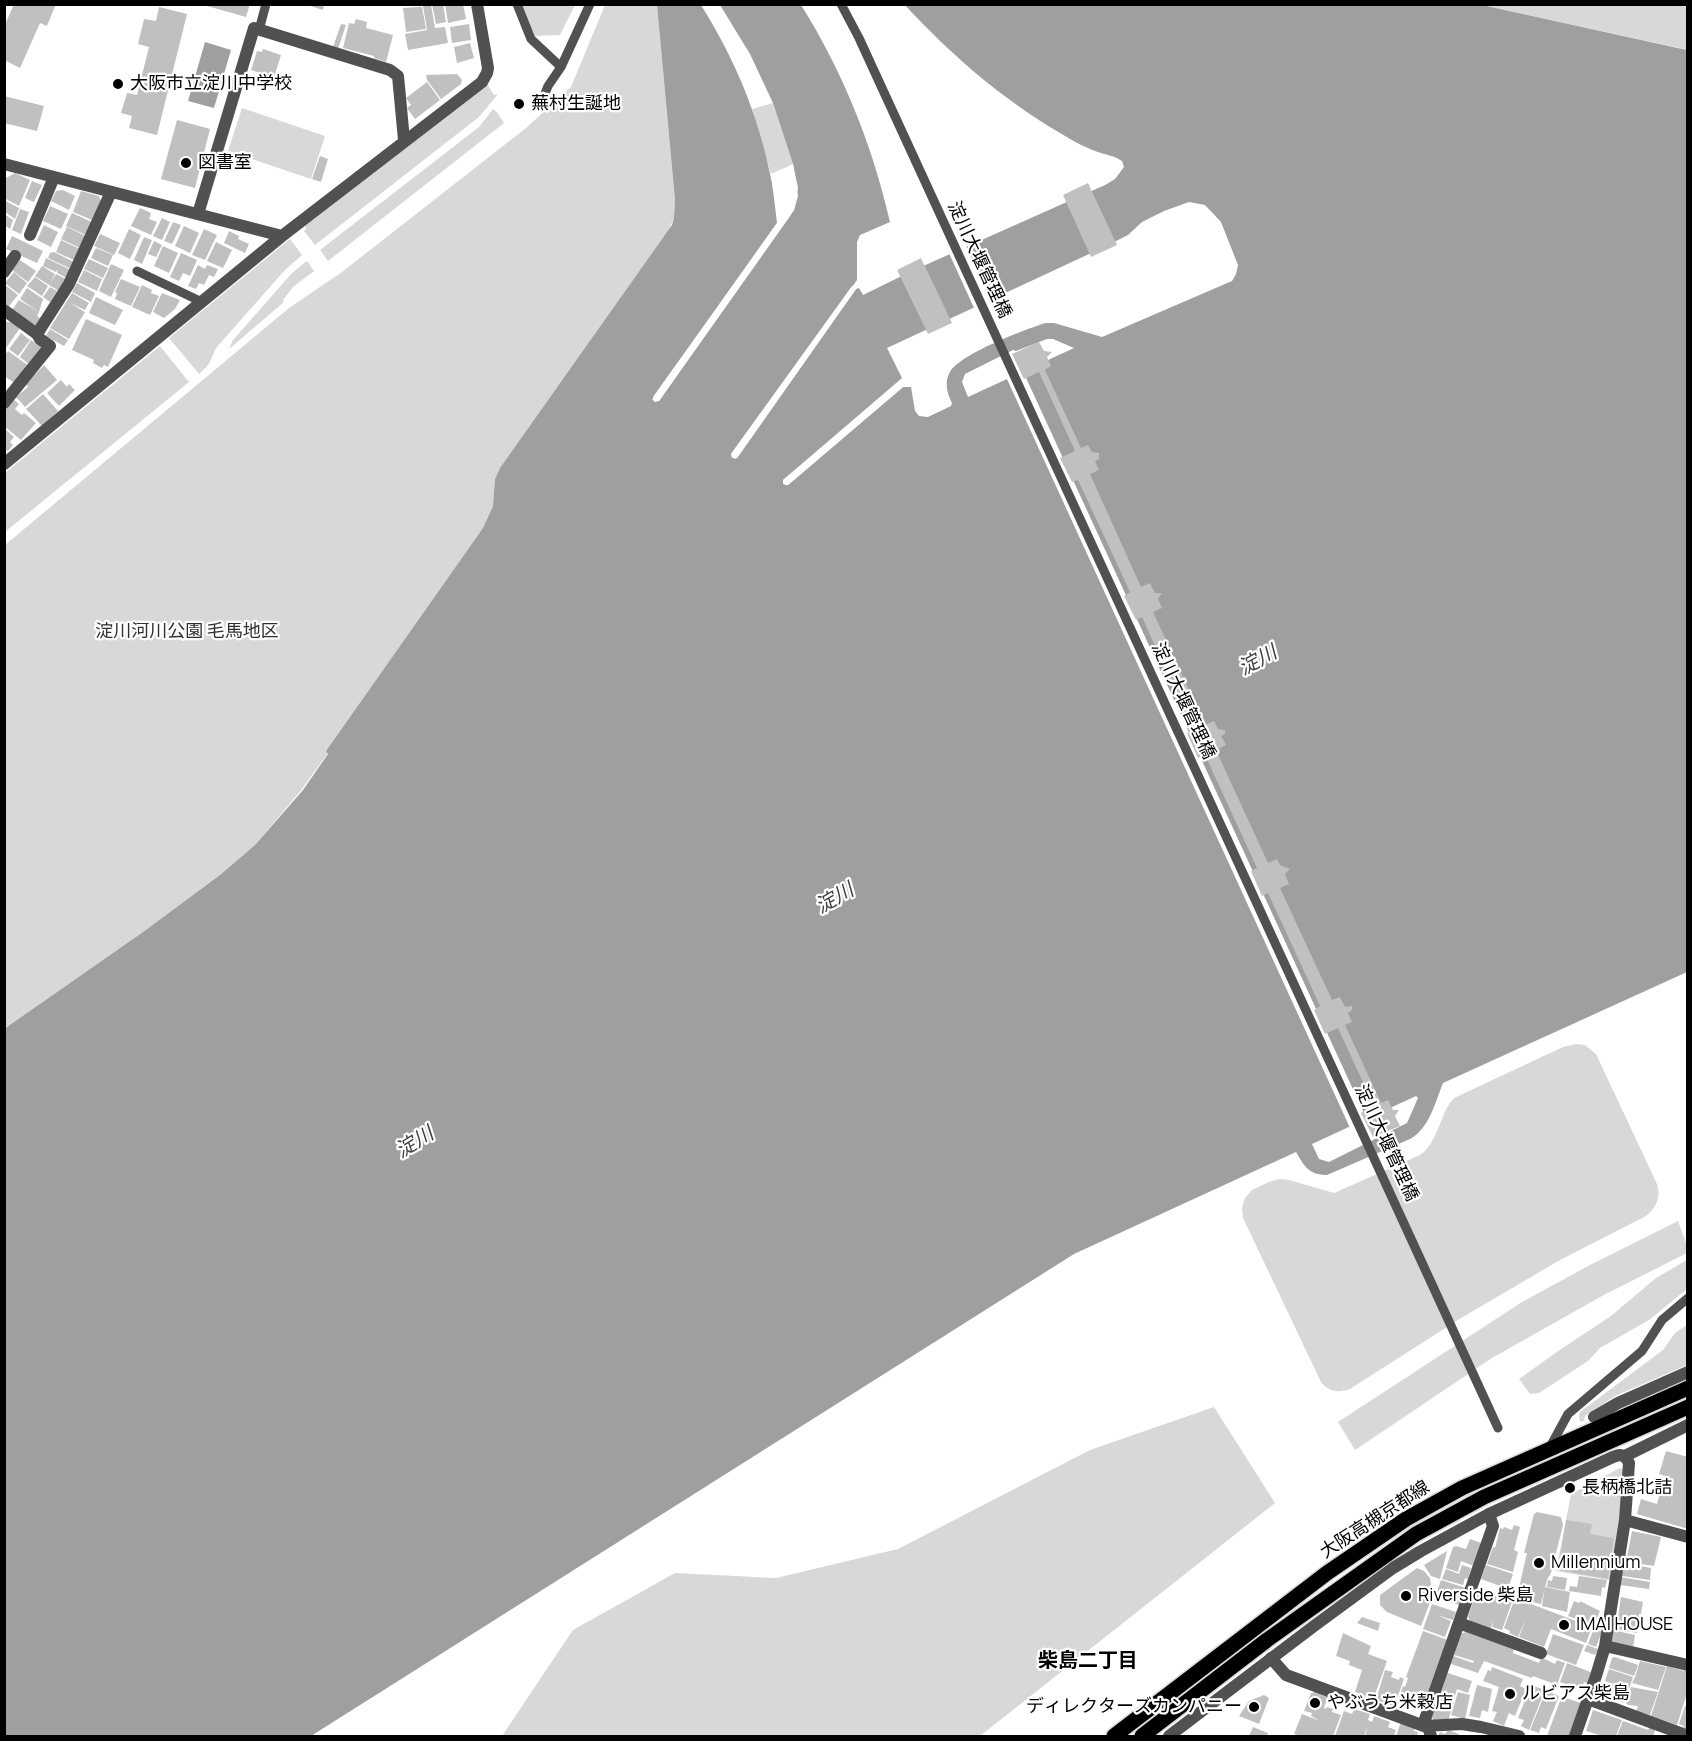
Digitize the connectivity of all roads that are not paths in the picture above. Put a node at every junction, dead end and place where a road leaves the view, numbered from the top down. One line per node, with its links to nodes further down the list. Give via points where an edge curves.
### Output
1 (266, 4): 6 (lane)
2 (477, 4): 9 (street, via 487,73 482,82)
3 (517, 4): 7 (lane, via 531,39)
4 (590, 4): 7 (lane)
5 (841, 4): 30 (lane, 淀川大堰管理橋)
6 (259, 30): 9 (street, via 390,70 398,76); 13 (street, via 254,28)
7 (561, 67): 8 (lane)
8 (542, 101)
9 (404, 140): 15 (street)
10 (4, 164): 11 (street)
11 (54, 177): 12 (street); 14 (street)
12 (111, 192): 13 (street); 21 (street, via 69,284)
13 (198, 214): 15 (street)
14 (30, 235)
15 (282, 236): 19 (street)
16 (15, 256): 18 (street)
17 (137, 271): 19 (lane)
18 (4, 272)
19 (202, 302): 23 (street)
20 (4, 310): 21 (street)
21 (38, 334): 22 (street, via 50,346)
22 (4, 403)
23 (4, 464)
24 (1688, 1298): 31 (lane, via 1662,1320 1642,1352 1568,1414)
25 (1688, 1372): 28 (street)
26 (1688, 1388): 31 (main road, 大阪高槻京都線)
27 (1688, 1407): 45 (main road, 大阪高槻京都線, via 1484,1497 1416,1534 1267,1640)
28 (1594, 1417)
29 (1688, 1425): 32 (street)
30 (1498, 1428)
31 (1549, 1449): 44 (main road, 大阪高槻京都線, via 1462,1488 1406,1519 1327,1573)
32 (1625, 1456): 33 (street, via 1613,1457); 34 (street, via 1629,1463)
33 (1489, 1514): 36 (street, via 1493,1526); 39 (street, via 1393,1568)
34 (1625, 1520): 35 (street); 37 (street)
35 (1688, 1537)
36 (1459, 1623): 38 (street); 42 (street, via 1425,1719)
37 (1605, 1646): 40 (street); 41 (street)
38 (1541, 1653)
39 (1271, 1658): 42 (street, via 1286,1675); 46 (street)
40 (1688, 1665)
41 (1588, 1699): 43 (street); 48 (street)
42 (1430, 1731): 47 (street, via 1462,1724)
43 (1688, 1736)
44 (1114, 1737)
45 (1142, 1737)
46 (1169, 1737)
47 (1518, 1737)
48 (1575, 1737)

